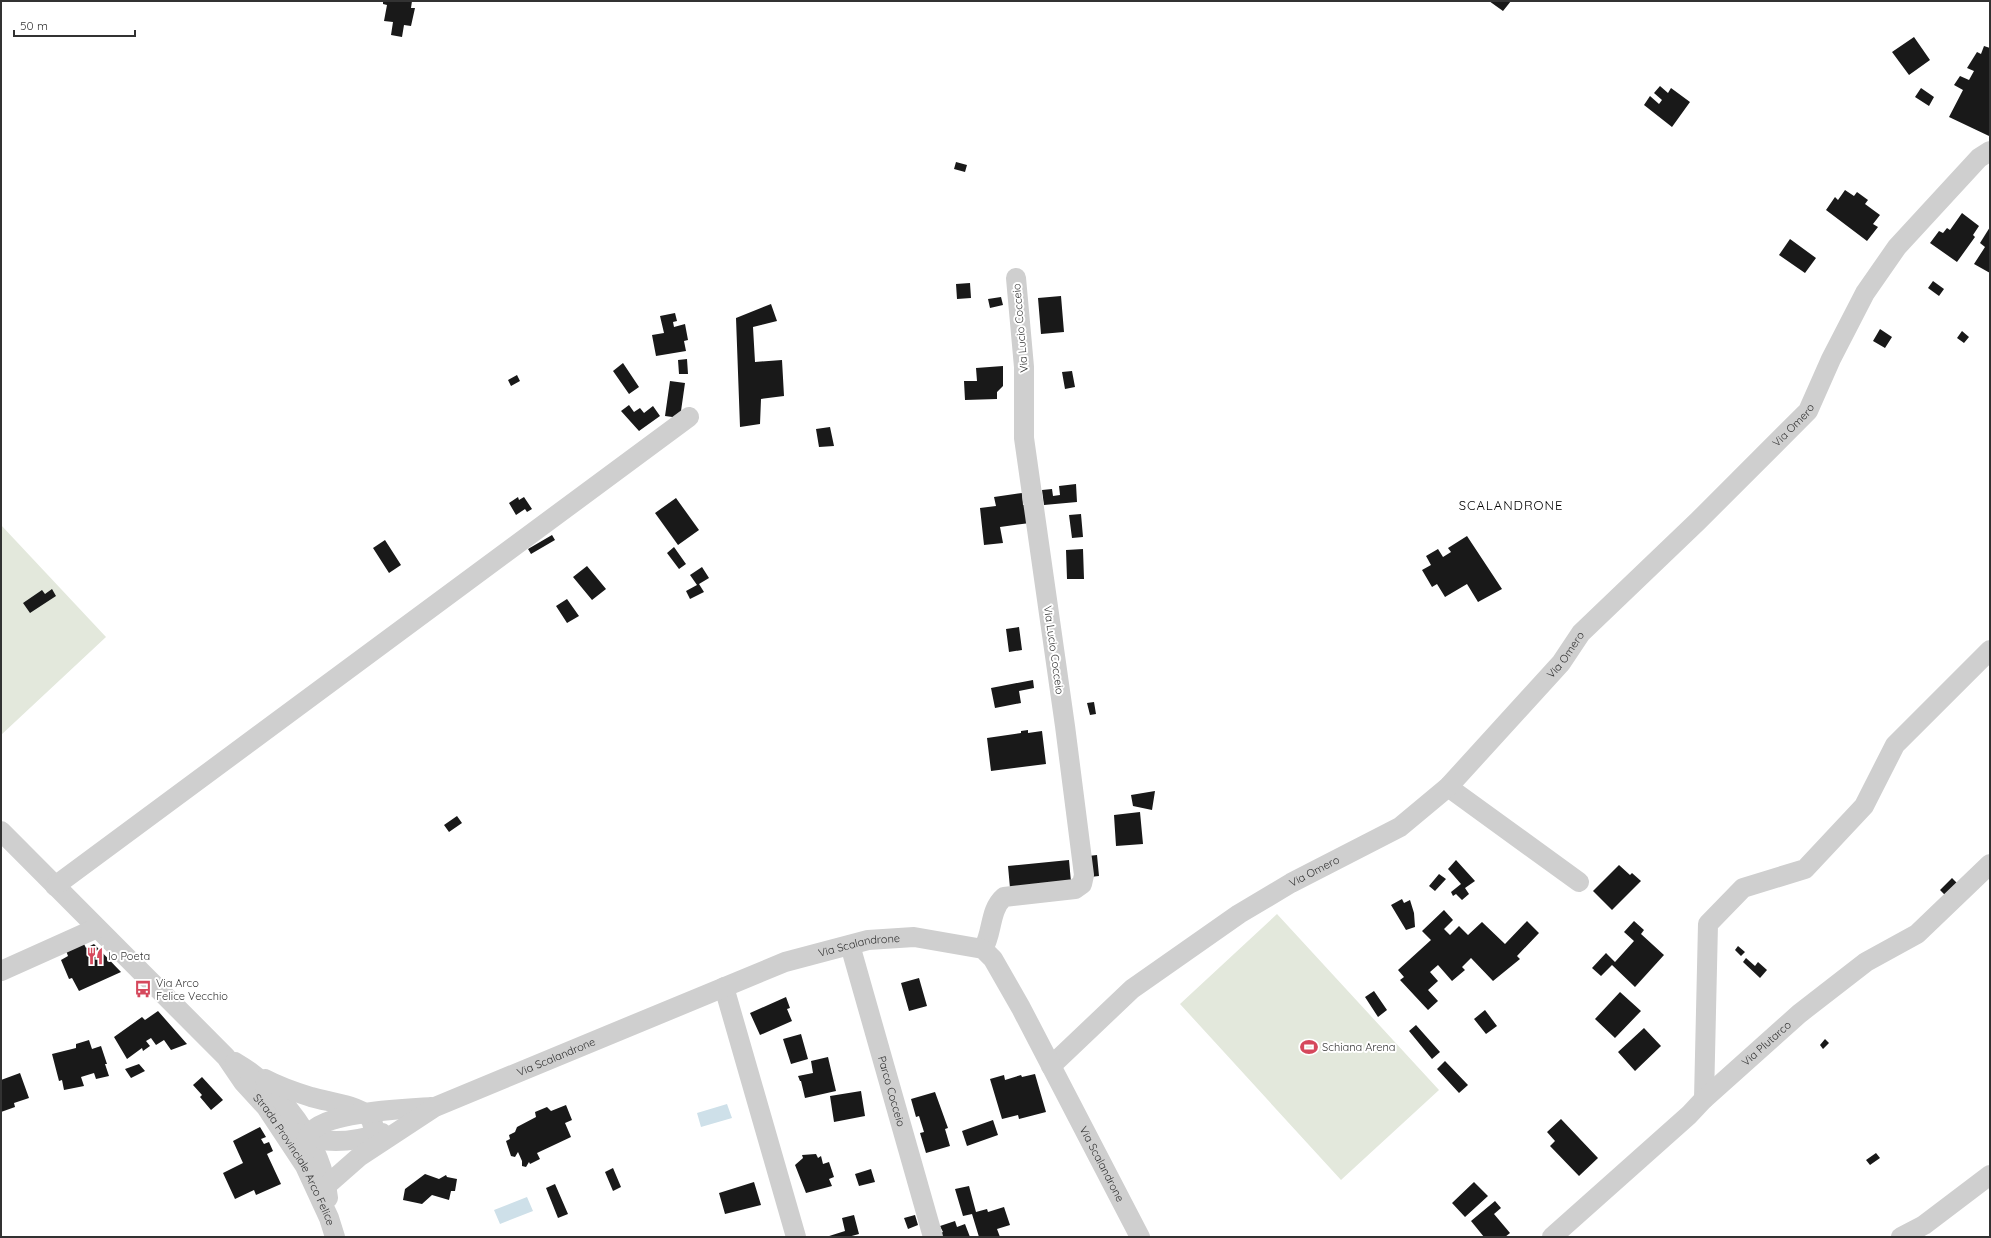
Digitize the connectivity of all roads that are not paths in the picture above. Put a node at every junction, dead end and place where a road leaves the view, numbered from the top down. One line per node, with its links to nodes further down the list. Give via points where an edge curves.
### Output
1 (1990, 151): 5 (street, Via Omero, via 1979,158 1897,247 1865,293 1808,411 1698,521 1580,632 1561,663)
2 (1016, 278): 12 (street, Via Lucio Cocceio, via 1024,367 1024,438 1066,726 1084,875 1082,884 1075,889 1004,897 995,909)
3 (689, 418): 9 (street)
4 (1990, 650): 18 (street, via 1895,744 1864,806 1806,869 1743,888 1708,924)
5 (1448, 787): 8 (street); 16 (street, Via Omero, via 1400,827 1291,883 1239,914 1132,989)
6 (1, 831): 9 (street)
7 (1990, 864): 18 (street, Via Plutarco, via 1917,934 1866,962 1798,1014)
8 (1579, 882)
9 (55, 886): 10 (street)
10 (97, 928): 13 (street); 15 (street)
11 (850, 945): 12 (street, Via Scalandrone, via 868,940 914,937); 14 (street, Via Scalandrone, via 785,962); 33 (street, Parco Cocceio)
12 (983, 949): 16 (street, Via Scalandrone, via 993,959)
13 (1, 971)
14 (724, 987): 19 (street, Via Scalandrone); 32 (street)
15 (226, 1057): 17 (street, Strada Provinciale Arco Felice); 20 (street, Strada Provinciale Arco Felice, via 243,1082)
16 (1051, 1066): 30 (street, Via Scalandrone)
17 (253, 1072): 21 (street, via 281,1087 347,1104); 24 (street, Strada Provinciale Arco Felice, via 278,1098)
18 (1704, 1099): 34 (street, Via Plutarco)
19 (435, 1107): 21 (street); 22 (street)
20 (266, 1108): 24 (street, via 294,1131); 26 (street, Strada Provinciale Arco Felice)
21 (366, 1112): 23 (street, via 374,1124); 24 (street, via 324,1122)
22 (406, 1125): 23 (street); 25 (street)
23 (372, 1136): 24 (street, via 329,1142); 25 (street)
24 (307, 1137): 26 (street); 28 (street, Strada Provinciale Arco Felice, via 317,1156)
25 (359, 1157): 28 (street)
26 (305, 1166): 29 (street, Strada Provinciale Arco Felice)
27 (1990, 1176): 35 (street, via 1924,1225)
28 (326, 1186): 29 (street, Strada Provinciale Arco Felice)
29 (329, 1218): 31 (street)
30 (1136, 1232)
31 (335, 1237)
32 (796, 1237)
33 (933, 1237)
34 (1552, 1237)
35 (1901, 1237)

